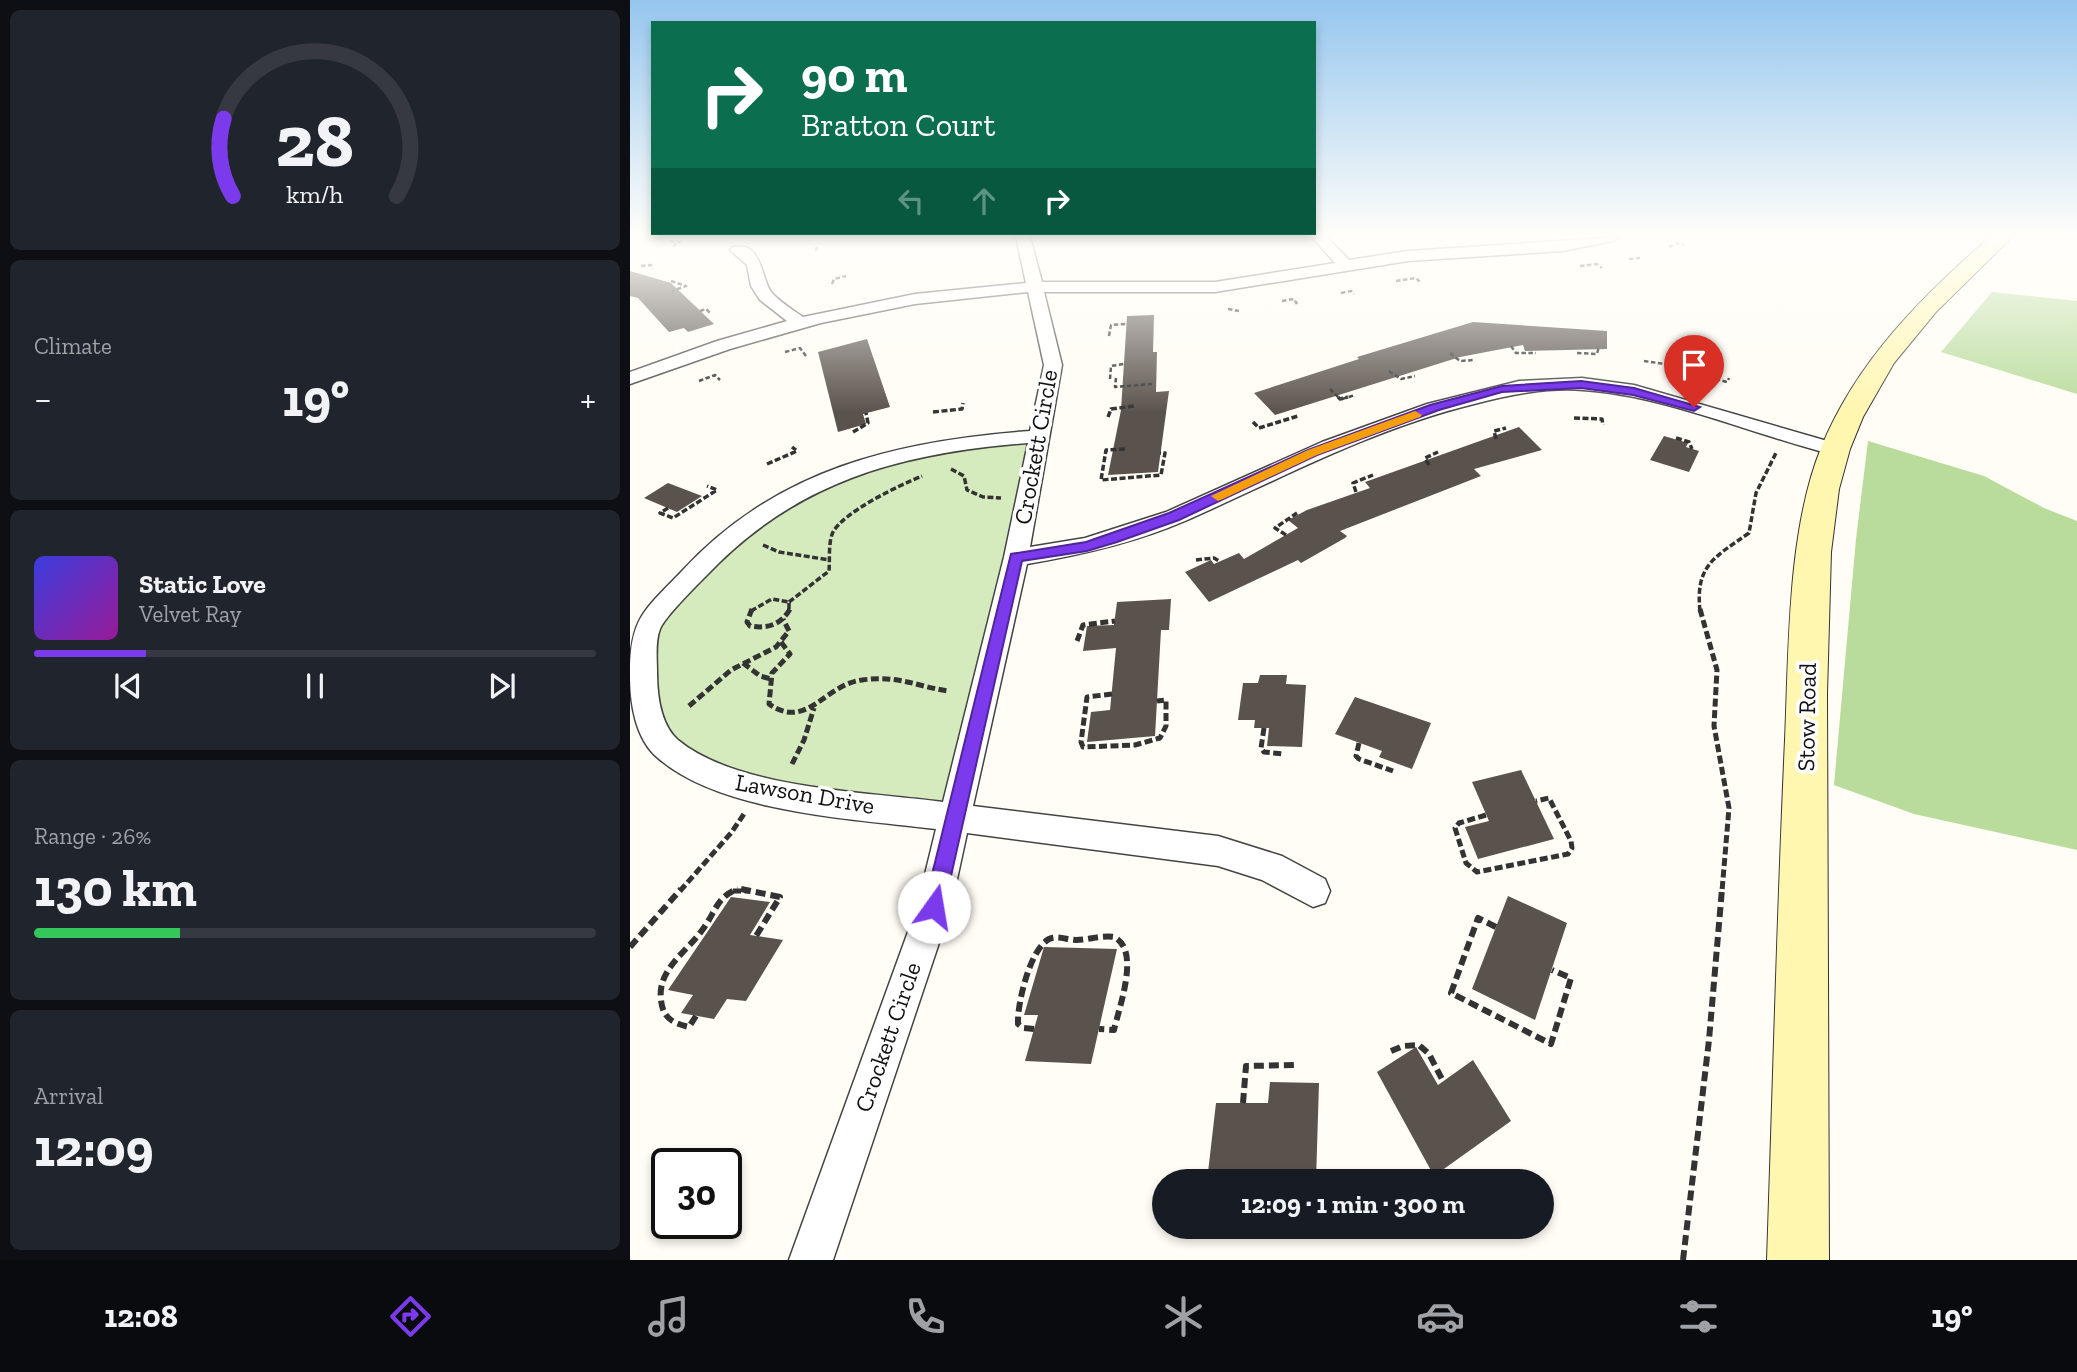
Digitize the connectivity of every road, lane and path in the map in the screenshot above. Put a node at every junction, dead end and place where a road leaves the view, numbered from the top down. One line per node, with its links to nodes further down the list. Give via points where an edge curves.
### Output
1 (765, 296): 11 (street)
2 (933, 296): 11 (street)
3 (1038, 296): 48 (street, Crockett Circle, via 1052,365)
4 (1938, 296): 55 (street, Stow Road, via 1891,347 1850,412)
5 (1282, 301): 6 (path, via 1294,299)
6 (1297, 304)
7 (1228, 309): 9 (path)
8 (700, 311): 10 (path)
9 (1239, 311)
10 (712, 314)
11 (799, 321): 28 (street)
12 (1126, 324): 13 (path, via 1111,325)
13 (1109, 336)
14 (1511, 346): 17 (path, via 1516,353)
15 (1598, 346): 19 (path, via 1597,354)
16 (785, 352): 20 (path, via 800,348)
17 (1536, 353)
18 (1450, 354): 22 (path, via 1460,362)
19 (1577, 354)
20 (806, 356)
21 (1669, 357): 23 (path, via 1665,364)
22 (1474, 360)
23 (1644, 361)
24 (1124, 364): 30 (path, via 1111,366)
25 (1389, 371): 26 (path, via 1401,379)
26 (1415, 376)
27 (1709, 377): 29 (path, via 1727,382)
28 (630, 378)
29 (1729, 378)
30 (1110, 379)
31 (1116, 379): 34 (path, via 1115,387)
32 (720, 380): 33 (path, via 715,375)
33 (699, 381)
34 (1152, 384)
35 (1330, 389): 36 (path, via 1340,399)
36 (1355, 395)
37 (963, 403): 39 (path, via 962,409)
38 (1134, 406): 42 (path, via 1111,409)
39 (933, 412)
40 (866, 413): 47 (path, via 866,426)
41 (1298, 416): 44 (path, via 1259,428)
42 (1108, 417)
43 (1574, 418): 45 (path, via 1602,419)
44 (1253, 422)
45 (1603, 425)
46 (1506, 428): 50 (path, via 1494,431)
47 (853, 432)
48 (1041, 436): 70 (street, Crockett Circle); 77 (street, Lawson Drive, via 981,440 899,454 796,494 744,527 699,565)
49 (1676, 438): 54 (path, via 1689,442)
50 (1496, 439)
51 (792, 447): 58 (path, via 797,450)
52 (1779, 447): 109 (path, via 1756,493 1749,533 1710,561 1701,575 1698,594 1717,670 1714,726 1729,808 1709,1040)
53 (1125, 449): 57 (path, via 1106,450 1101,480 1161,475 1165,453)
54 (1692, 449)
55 (1835, 449): 70 (street, via 1634,391 1581,384 1519,387 1434,408 1329,446 1174,517 1112,538); 110 (street, Stow Road, via 1818,519 1811,587)
56 (1438, 452): 59 (path, via 1425,458)
57 (1160, 453)
58 (766, 464)
59 (1429, 465)
60 (946, 469): 65 (path, via 964,475 967,490 974,494)
61 (930, 473): 71 (path, via 841,523 831,536)
62 (1373, 475): 64 (path, via 1353,483)
63 (707, 486): 66 (path, via 717,490 673,518 660,513)
64 (1356, 492)
65 (1001, 498)
66 (668, 508)
67 (1297, 513): 68 (path, via 1275,528)
68 (1286, 535)
69 (760, 544): 71 (path, via 779,552)
70 (1016, 557): 95 (street, Crockett Circle)
71 (830, 560): 74 (path, via 829,572)
72 (1196, 561): 73 (path)
73 (1219, 561)
74 (789, 601): 75 (path, via 790,610); 75 (path, via 765,601 753,608 747,622 770,626)
75 (783, 619): 79 (path, via 789,631)
76 (1115, 621): 78 (path, via 1083,625)
77 (639, 629): 92 (street, Lawson Drive, via 642,690 649,717 666,748 709,775)
78 (1077, 641)
79 (781, 642): 80 (path); 81 (path, via 790,654)
80 (743, 663): 81 (path); 85 (path)
81 (771, 679): 86 (path, via 769,704 775,709 796,712)
82 (948, 691): 86 (path, via 908,680 853,680)
83 (1111, 694): 84 (path, via 1087,697 1083,747 1160,738 1165,730 1166,700)
84 (1157, 701)
85 (689, 706)
86 (815, 707): 90 (path)
87 (1264, 728): 89 (path, via 1261,748)
88 (1359, 743): 91 (path, via 1359,759)
89 (1284, 754)
90 (792, 764)
91 (1393, 771)
92 (761, 790): 95 (street, Lawson Drive); 99 (path, via 731,833)
93 (1536, 801): 94 (path, via 1549,798 1571,841 1567,854 1477,872 1465,863 1455,828)
94 (1486, 815)
95 (954, 817): 96 (street, Lawson Drive, via 1218,851 1270,867); 108 (street, Crockett Circle, via 934,907)
96 (1313, 891)
97 (1496, 927): 100 (path, via 1478,918 1451,993 1552,1044 1571,978)
98 (756, 936): 101 (path, via 780,897 730,892 659,987 662,1012 673,1023 688,1027)
99 (630, 947)
100 (1552, 970)
101 (696, 1016)
102 (1034, 1029): 103 (path, via 1023,1028 1016,1017 1039,948 1059,937 1078,940 1111,935 1121,939 1127,953 1125,972 1114,1030)
103 (1099, 1029)
104 (1391, 1051): 106 (path, via 1418,1044)
105 (1295, 1065): 107 (path, via 1246,1066)
106 (1443, 1081)
107 (1242, 1102)
108 (811, 1260)
109 (1683, 1260)
110 (1798, 1260)

